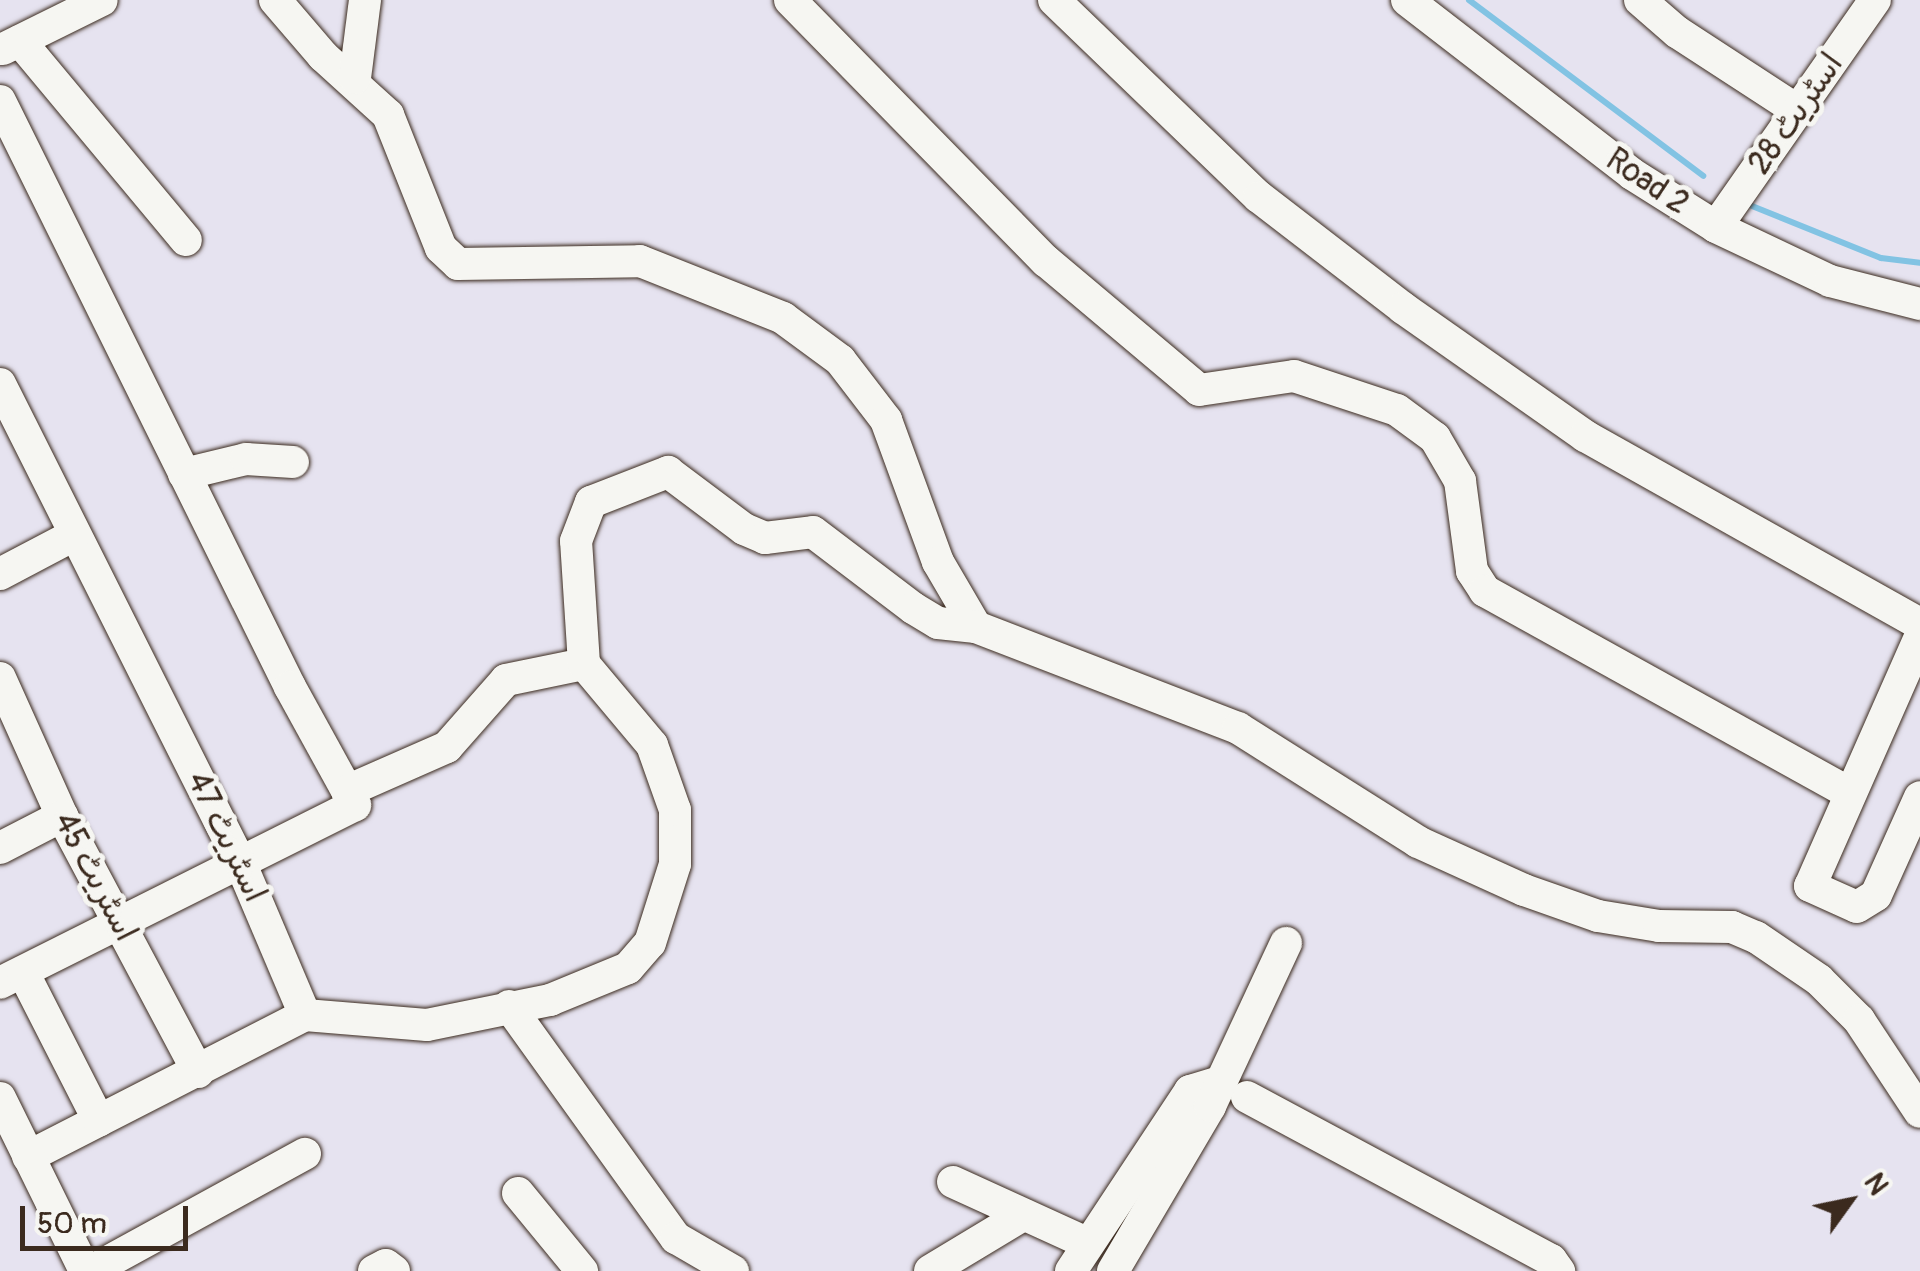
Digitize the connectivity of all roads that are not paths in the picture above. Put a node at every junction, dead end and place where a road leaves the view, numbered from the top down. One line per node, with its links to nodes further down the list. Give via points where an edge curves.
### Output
1 (102, 0): 9 (street)
2 (275, 0): 10 (street, via 323,56)
3 (365, 0): 10 (street)
4 (790, 0): 27 (street, via 1046,261 1200,390 1294,376 1397,410 1434,438 1460,481 1472,571 1485,592)
5 (1054, 0): 22 (street, via 1259,197 1403,308 1585,436)
6 (1407, 0): 13 (street, Road 2, via 1632,174)
7 (1875, 0): 12 (street, اسٹریٹ 28)
8 (1653, 4): 12 (street)
9 (10, 46): 14 (street)
10 (355, 78): 23 (street, via 388,115 442,248 458,264 640,261 783,318 840,360 886,420 938,562)
11 (0, 101): 19 (street)
12 (1798, 111): 13 (street, اسٹریٹ 28)
13 (1716, 228): 15 (street, Road 2, via 1830,281)
14 (186, 240)
15 (1920, 304)
16 (0, 384): 17 (street, اسٹریٹ 47)
17 (9, 426): 20 (street, اسٹریٹ 47)
18 (293, 462): 19 (street, via 246,459)
19 (184, 474): 29 (street)
20 (74, 535): 21 (street); 32 (street, اسٹریٹ 47)
21 (0, 574)
22 (1920, 624)
23 (976, 627): 25 (street, via 925,616 813,532 766,538 744,529 668,472 591,502 577,524); 40 (street, via 1238,728 1418,842 1524,890 1598,916 1732,927 1756,936 1820,980 1859,1020)
24 (1920, 638): 27 (street)
25 (584, 664): 29 (street, via 506,680 447,747); 36 (street, via 660,761 675,810 670,888 650,943 628,968 568,996)
26 (4, 698): 30 (street, اسٹریٹ 45)
27 (1848, 792): 28 (street, via 1810,886 1857,907 1876,894)
28 (1920, 796)
29 (351, 798): 32 (street)
30 (62, 816): 31 (street); 33 (street, اسٹریٹ 45)
31 (0, 848)
32 (240, 862): 33 (street); 37 (street, اسٹریٹ 47)
33 (120, 925): 35 (street); 38 (street, اسٹریٹ 45)
34 (1286, 942): 39 (street)
35 (11, 978): 42 (street)
36 (509, 1006): 37 (street, via 427,1025); 52 (street, via 676,1238)
37 (305, 1015): 38 (street)
38 (198, 1072): 42 (street)
39 (1234, 1089): 48 (street, via 1190,1091); 49 (street); 54 (street, via 1551,1260)
40 (1920, 1112)
41 (3, 1114): 44 (street)
42 (99, 1122): 44 (street)
43 (305, 1154): 50 (street)
44 (28, 1157): 50 (street)
45 (953, 1182): 47 (street)
46 (518, 1193): 51 (street)
47 (1023, 1214): 48 (street); 53 (street)
48 (1079, 1257)
49 (1127, 1266)
50 (88, 1271)
51 (582, 1271)
52 (733, 1271)
53 (930, 1271)
54 (1559, 1271)

